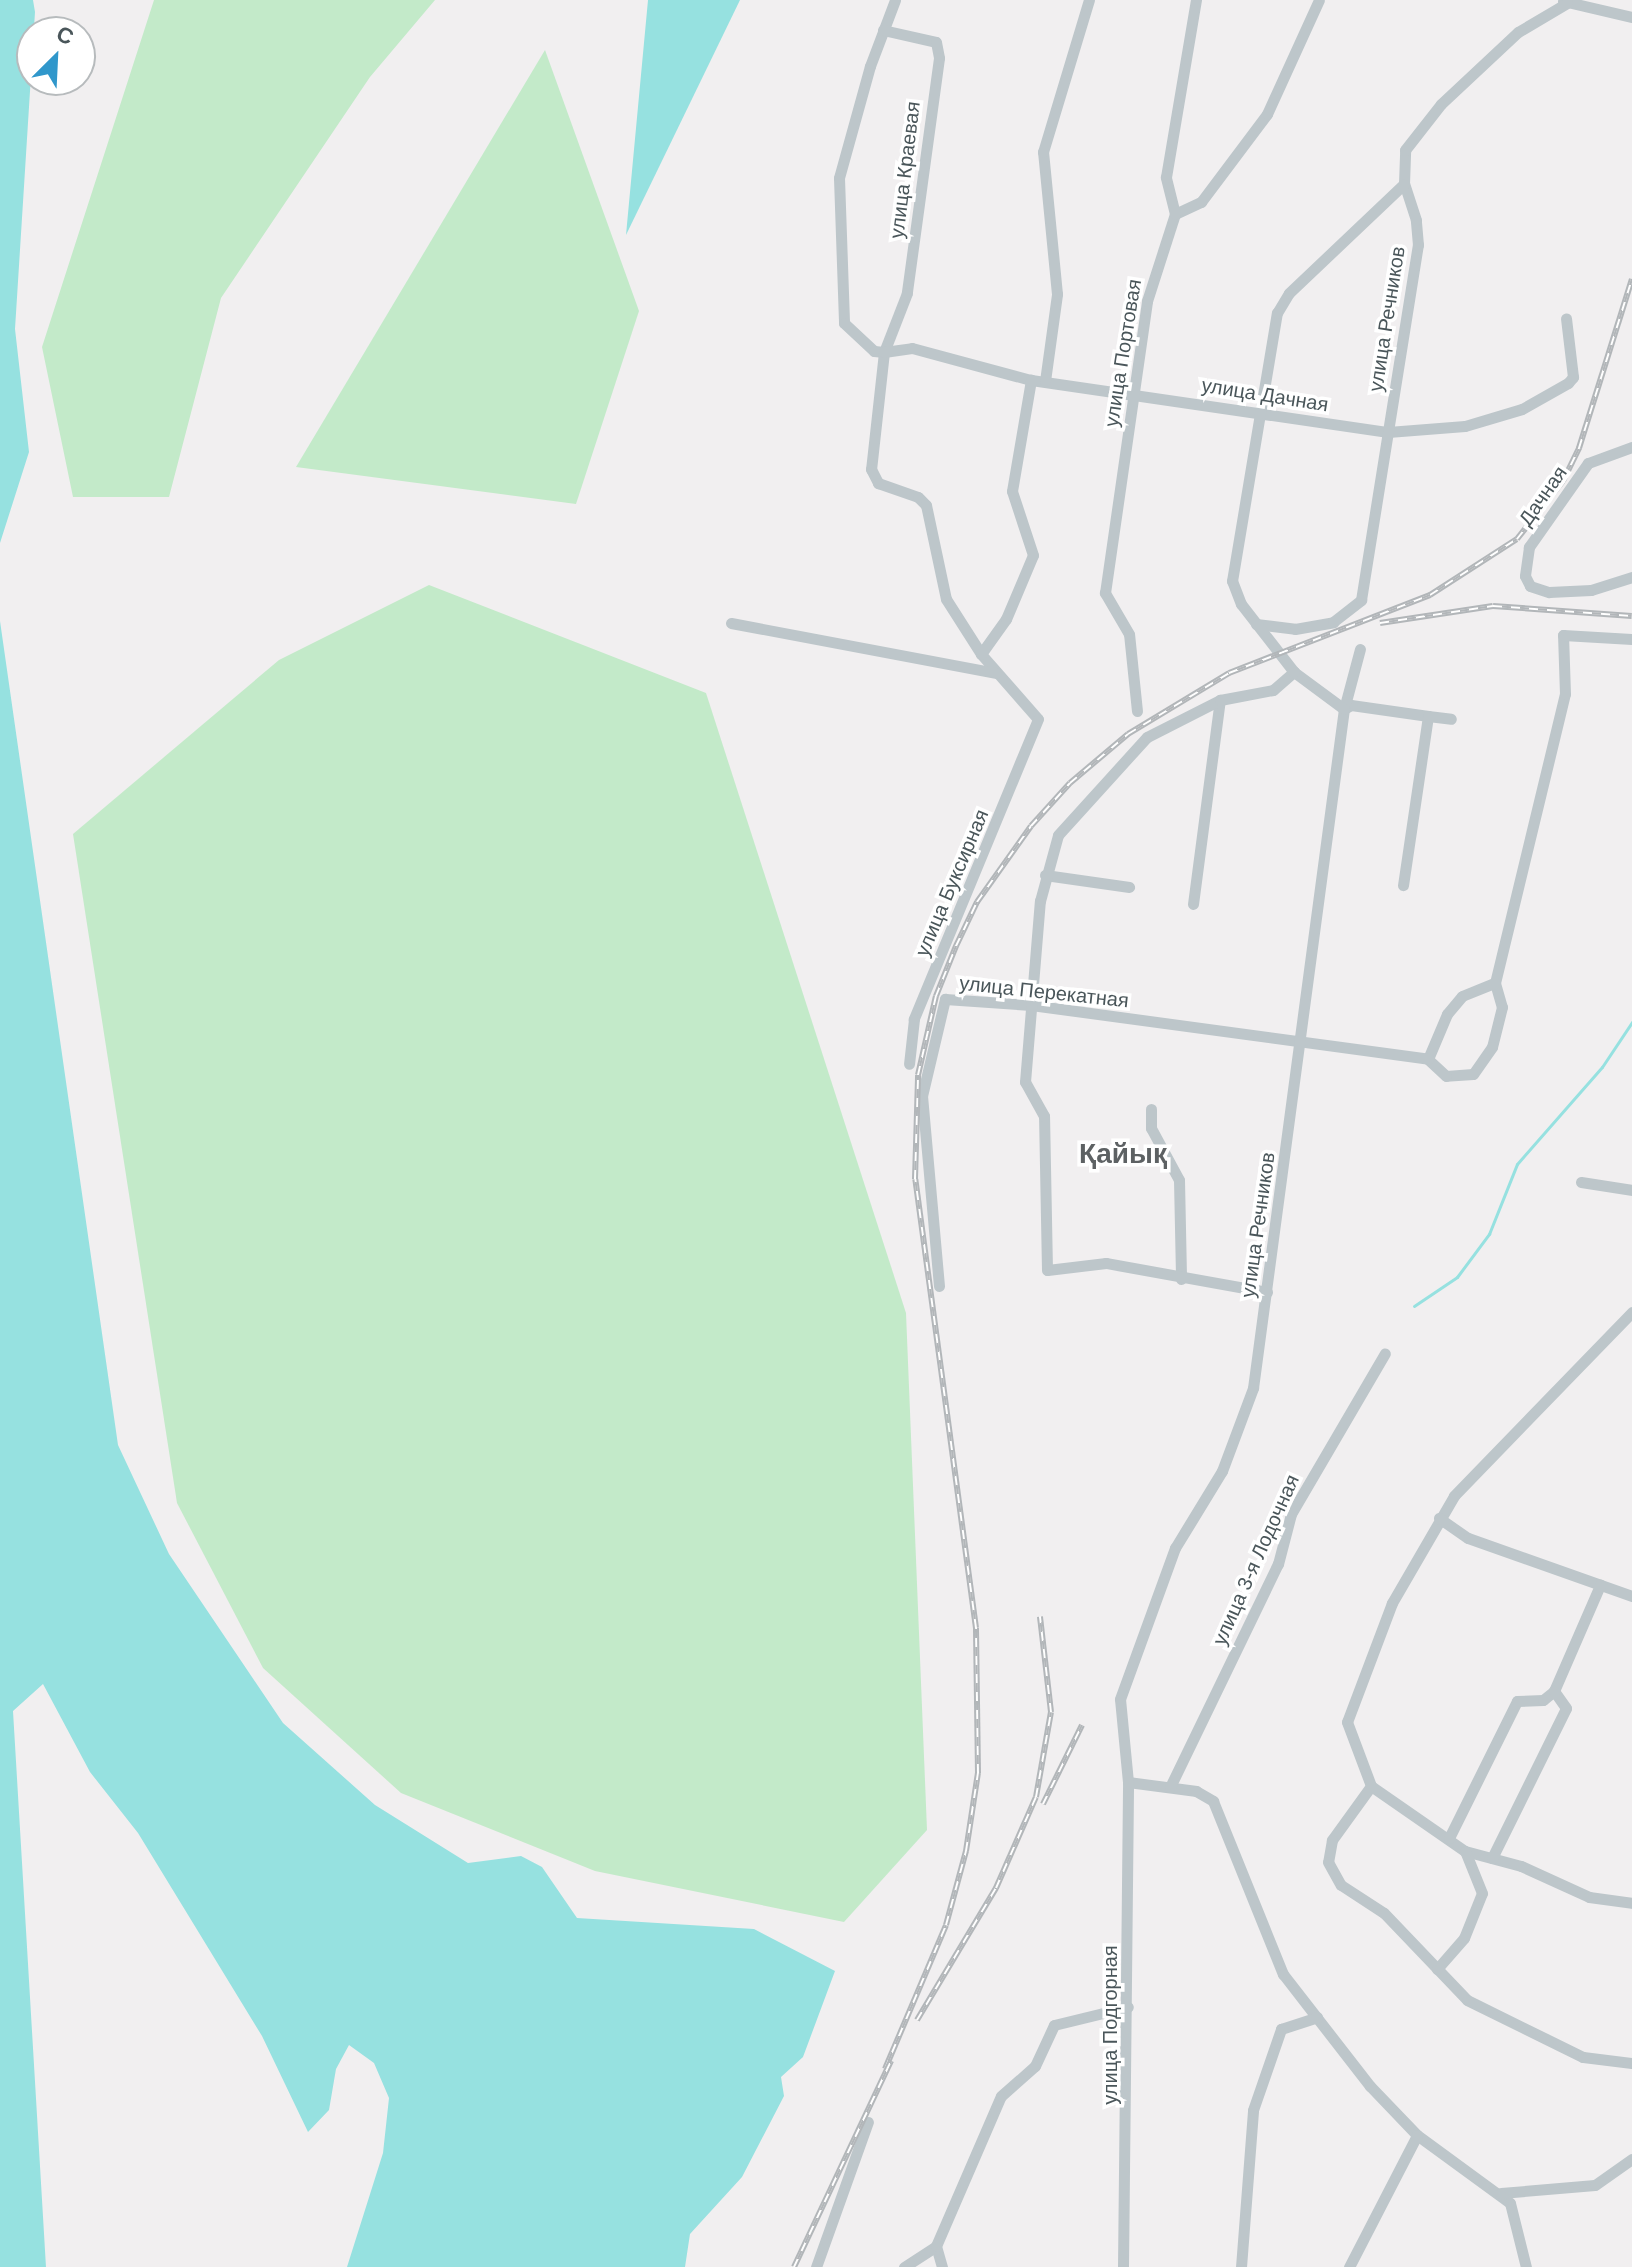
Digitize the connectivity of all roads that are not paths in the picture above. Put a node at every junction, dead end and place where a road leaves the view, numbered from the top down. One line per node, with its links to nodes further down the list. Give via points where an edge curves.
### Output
1 (895, 0): 7 (street)
2 (1089, 0): 13 (street, via 1043,152 1057,294)
3 (1196, 0): 9 (street, via 1166,177)
4 (1319, 0): 9 (street, via 1267,114 1201,202)
5 (1564, 2): 6 (street); 8 (street, улица Речников, via 1518,32 1441,104 1405,150)
6 (1632, 17)
7 (883, 30): 11 (street, via 839,178 844,323 874,351); 11 (street, улица Краевая, via 936,42 939,58 907,293)
8 (1404, 184): 15 (street, via 1289,293 1277,313); 16 (street, улица Речников, via 1418,245)
9 (1175, 214): 14 (street, улица Портовая, via 1147,301)
10 (1566, 318): 16 (street, улица Дачная, via 1573,377 1568,383 1522,409 1465,426)
11 (884, 352): 12 (street, улица Дачная, via 912,348); 23 (street, улица Краевая, via 873,478 926,505 946,599)
12 (1031, 380): 13 (street, улица Дачная); 23 (street, via 1012,491 1033,555 1006,619)
13 (1045, 381): 14 (street, улица Дачная)
14 (1134, 394): 15 (street, улица Дачная); 28 (street, улица Портовая, via 1105,593 1129,634)
15 (1260, 412): 16 (street, улица Дачная); 20 (street, via 1232,581)
16 (1388, 432): 20 (street, улица Речников, via 1361,600 1333,622 1295,629)
17 (1632, 447): 18 (street, Дачная, via 1588,463 1529,547 1525,576 1530,586 1549,592 1591,590)
18 (1632, 577)
19 (731, 623): 25 (street)
20 (1256, 624): 24 (street)
21 (1632, 639): 36 (street, via 1563,635 1565,694)
22 (1360, 649): 27 (street, улица Речников)
23 (981, 654): 25 (street, улица Краевая)
24 (1294, 672): 26 (street, via 1273,690); 27 (street)
25 (995, 673): 30 (street, улица Краевая)
26 (1220, 700): 32 (street, via 1176,719 1125,756 1092,802 1058,835); 35 (street)
27 (1344, 709): 29 (street, via 1351,705); 38 (street, улица Речников)
28 (1137, 711)
29 (1428, 716): 31 (street); 33 (street)
30 (1038, 719): 40 (street, улица Буксирная, via 914,1019)
31 (1451, 719)
32 (1045, 875): 34 (street); 37 (street)
33 (1403, 885)
34 (1129, 887)
35 (1193, 904)
36 (1495, 983): 39 (street, via 1477,987 1454,1005); 39 (street, via 1502,1017 1482,1064 1473,1074 1457,1078 1437,1071)
37 (1031, 1005): 38 (street, улица Перекатная); 44 (street, via 1025,1082 1044,1116 1047,1270 1106,1263); 45 (street, улица Перекатная, via 945,999 922,1096)
38 (1301, 1044): 39 (street, улица Перекатная); 46 (street, улица Речников)
39 (1428, 1059)
40 (909, 1064)
41 (1151, 1109): 44 (street, via 1151,1128 1179,1180)
42 (1581, 1182): 43 (street)
43 (1632, 1190)
44 (1181, 1279): 46 (street)
45 (939, 1286)
46 (1267, 1292): 53 (street, улица Речников, via 1245,1417 1222,1471 1175,1548 1120,1699)
47 (1632, 1312): 49 (street)
48 (1385, 1353): 55 (street, улица 3-я Лодочная, via 1298,1499 1281,1556)
49 (1439, 1518): 50 (street, via 1468,1538); 54 (street, via 1392,1603 1349,1712 1351,1737)
50 (1600, 1585): 51 (street); 52 (street)
51 (1632, 1596)
52 (1554, 1691): 56 (street, via 1543,1700 1517,1701); 58 (street, via 1566,1708)
53 (1128, 1782): 55 (street); 61 (street, улица Подгорная)
54 (1371, 1786): 56 (street); 60 (street, via 1332,1840 1328,1862 1341,1885 1384,1913)
55 (1170, 1787): 62 (street, via 1206,1795 1218,1809 1283,1974)
56 (1449, 1838): 57 (street)
57 (1465, 1851): 58 (street); 60 (street, via 1482,1893 1464,1938)
58 (1492, 1858): 59 (street, via 1589,1897)
59 (1632, 1903)
60 (1437, 1969): 63 (street, via 1467,2000 1559,2047 1583,2057)
61 (1128, 2007): 68 (street, via 1054,2025 1035,2066 1001,2096); 72 (street, улица Подгорная)
62 (1317, 2017): 65 (street, via 1370,2086); 73 (street, via 1281,2029 1253,2110)
63 (1632, 2063)
64 (868, 2122): 69 (street)
65 (1417, 2135): 67 (street); 74 (street)
66 (1632, 2159): 67 (street, via 1595,2185)
67 (1501, 2193): 75 (street, via 1516,2216)
68 (936, 2246): 70 (street); 71 (street)
69 (816, 2267)
70 (904, 2267)
71 (942, 2267)
72 (1123, 2267)
73 (1241, 2267)
74 (1349, 2267)
75 (1526, 2267)

